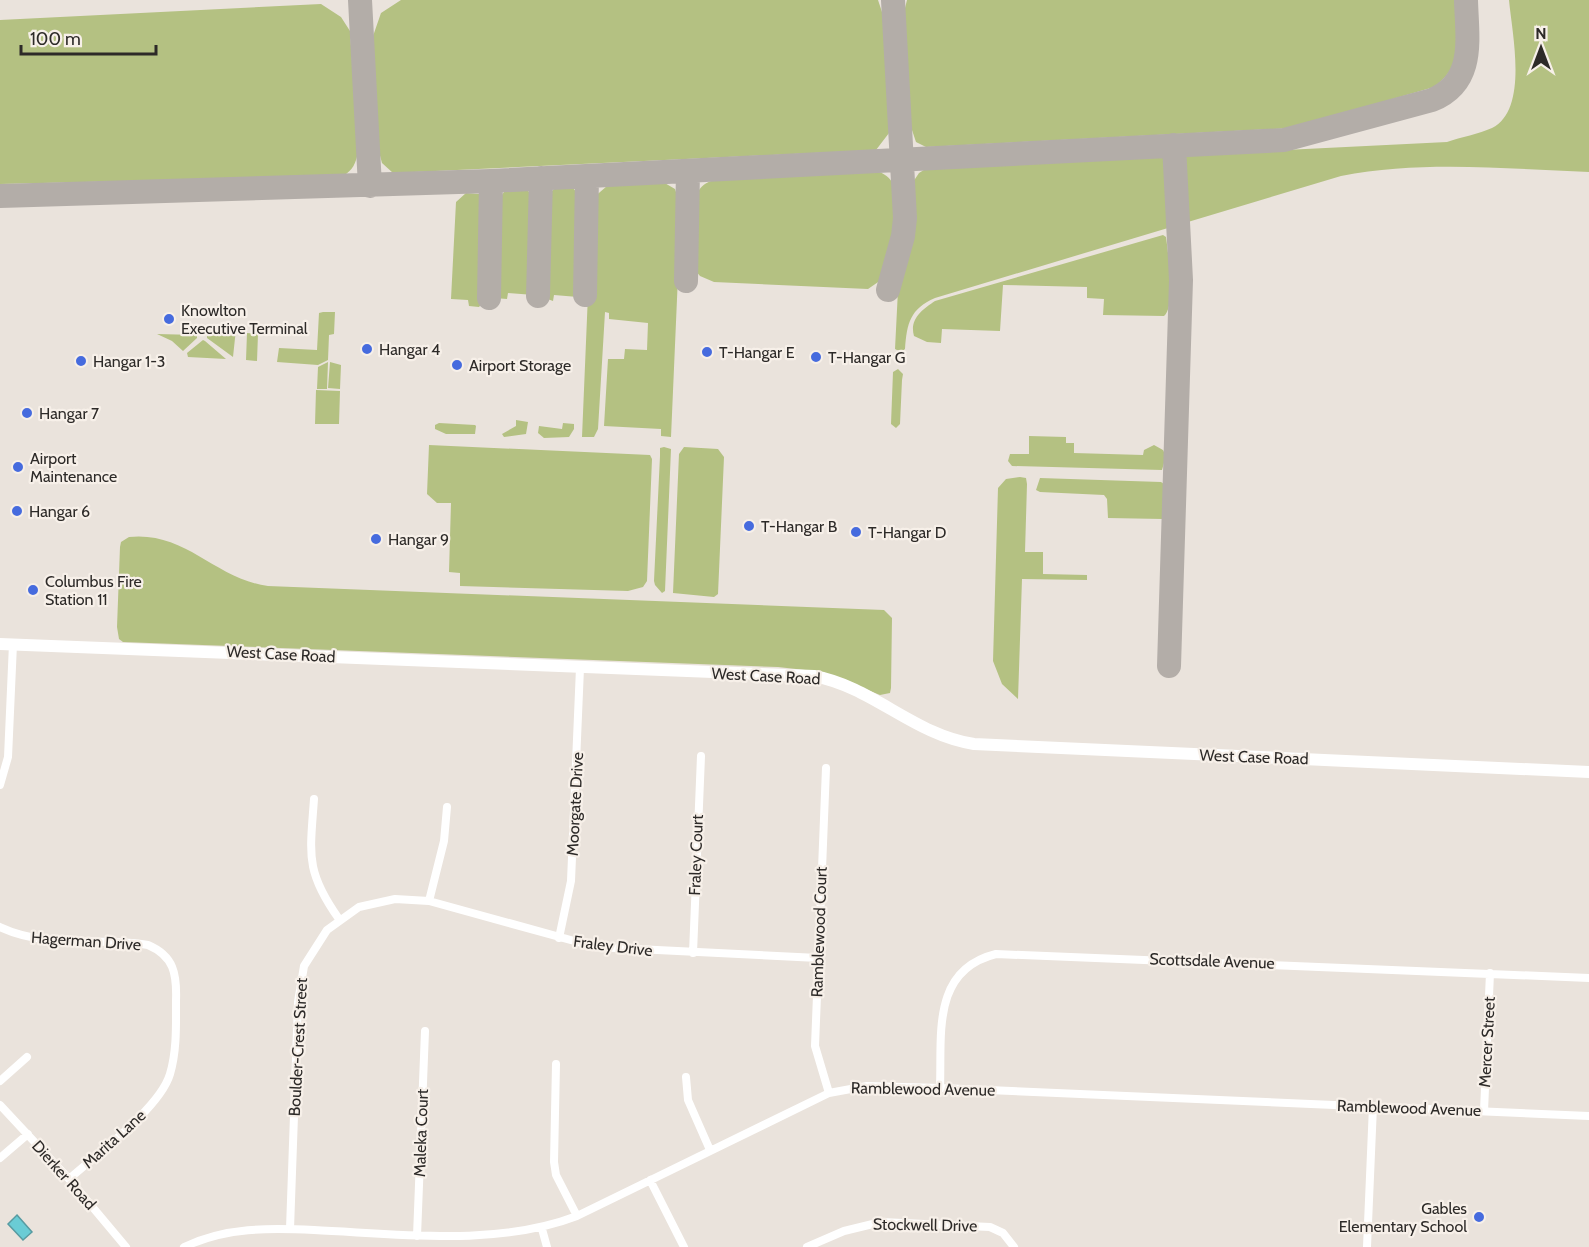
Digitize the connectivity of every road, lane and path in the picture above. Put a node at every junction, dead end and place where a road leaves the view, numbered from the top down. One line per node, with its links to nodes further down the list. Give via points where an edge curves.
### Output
1 (6, 644): 2 (main road, West Case Road); 6 (street, via 8,757)
2 (580, 668): 5 (main road, West Case Road, via 825,679 857,690 926,730 974,744); 13 (street, Moorgate Drive, via 571,881)
3 (700, 756): 14 (street, Fraley Court)
4 (826, 768): 15 (street, Ramblewood Court)
5 (1589, 772)
6 (0, 785)
7 (314, 799): 11 (street, via 310,848 313,875)
8 (447, 807): 10 (street, via 444,841)
9 (413, 899): 10 (street, Fraley Drive); 11 (street, Boulder-Crest Street, via 376,902)
10 (429, 901): 13 (street, Fraley Drive)
11 (339, 919): 36 (street, Boulder-Crest Street, via 309,955 300,987)
12 (0, 927): 16 (street, Hagerman Drive, via 45,940 148,945)
13 (559, 938): 14 (street, Fraley Drive, via 625,950)
14 (693, 953): 15 (street, Fraley Drive)
15 (818, 958): 25 (street, Ramblewood Court, via 815,1046)
16 (169, 959): 33 (street, Marita Lane, via 177,987 170,1075 151,1106)
17 (1490, 973): 18 (street, Scottsdale Avenue); 24 (street, Scottsdale Avenue, via 996,954 970,964 951,984 943,1014); 28 (street, Mercer Street)
18 (1589, 978)
19 (425, 1031): 38 (street, Maleka Court)
20 (27, 1057): 23 (street)
21 (556, 1064): 35 (street, via 554,1162 563,1191)
22 (686, 1077): 31 (street, via 688,1100)
23 (0, 1081)
24 (940, 1088): 25 (street, Ramblewood Avenue, via 867,1086); 27 (street, Ramblewood Avenue)
25 (829, 1093): 31 (street, Ramblewood Avenue)
26 (0, 1105): 30 (street, Dierker Road)
27 (1373, 1106): 28 (street, Ramblewood Avenue); 46 (street)
28 (1484, 1111): 29 (street, Ramblewood Avenue)
29 (1589, 1116)
30 (28, 1134): 32 (street); 33 (street, Dierker Road)
31 (710, 1150): 34 (street, Ramblewood Avenue)
32 (0, 1158)
33 (69, 1179): 40 (street, Dierker Road)
34 (650, 1180): 35 (street, Ramblewood Avenue); 43 (street)
35 (577, 1216): 37 (street, Ramblewood Avenue)
36 (290, 1229): 38 (street, Ramblewood Avenue); 39 (street, Ramblewood Avenue, via 225,1233)
37 (542, 1229): 38 (street, Ramblewood Avenue, via 486,1238); 42 (street)
38 (417, 1236)
39 (203, 1243): 41 (street, Ramblewood Avenue)
40 (126, 1247)
41 (184, 1247)
42 (547, 1247)
43 (684, 1247)
44 (807, 1247): 45 (street, Stockwell Drive, via 844,1231 881,1222 984,1226 997,1230)
45 (1014, 1247)
46 (1367, 1247)

